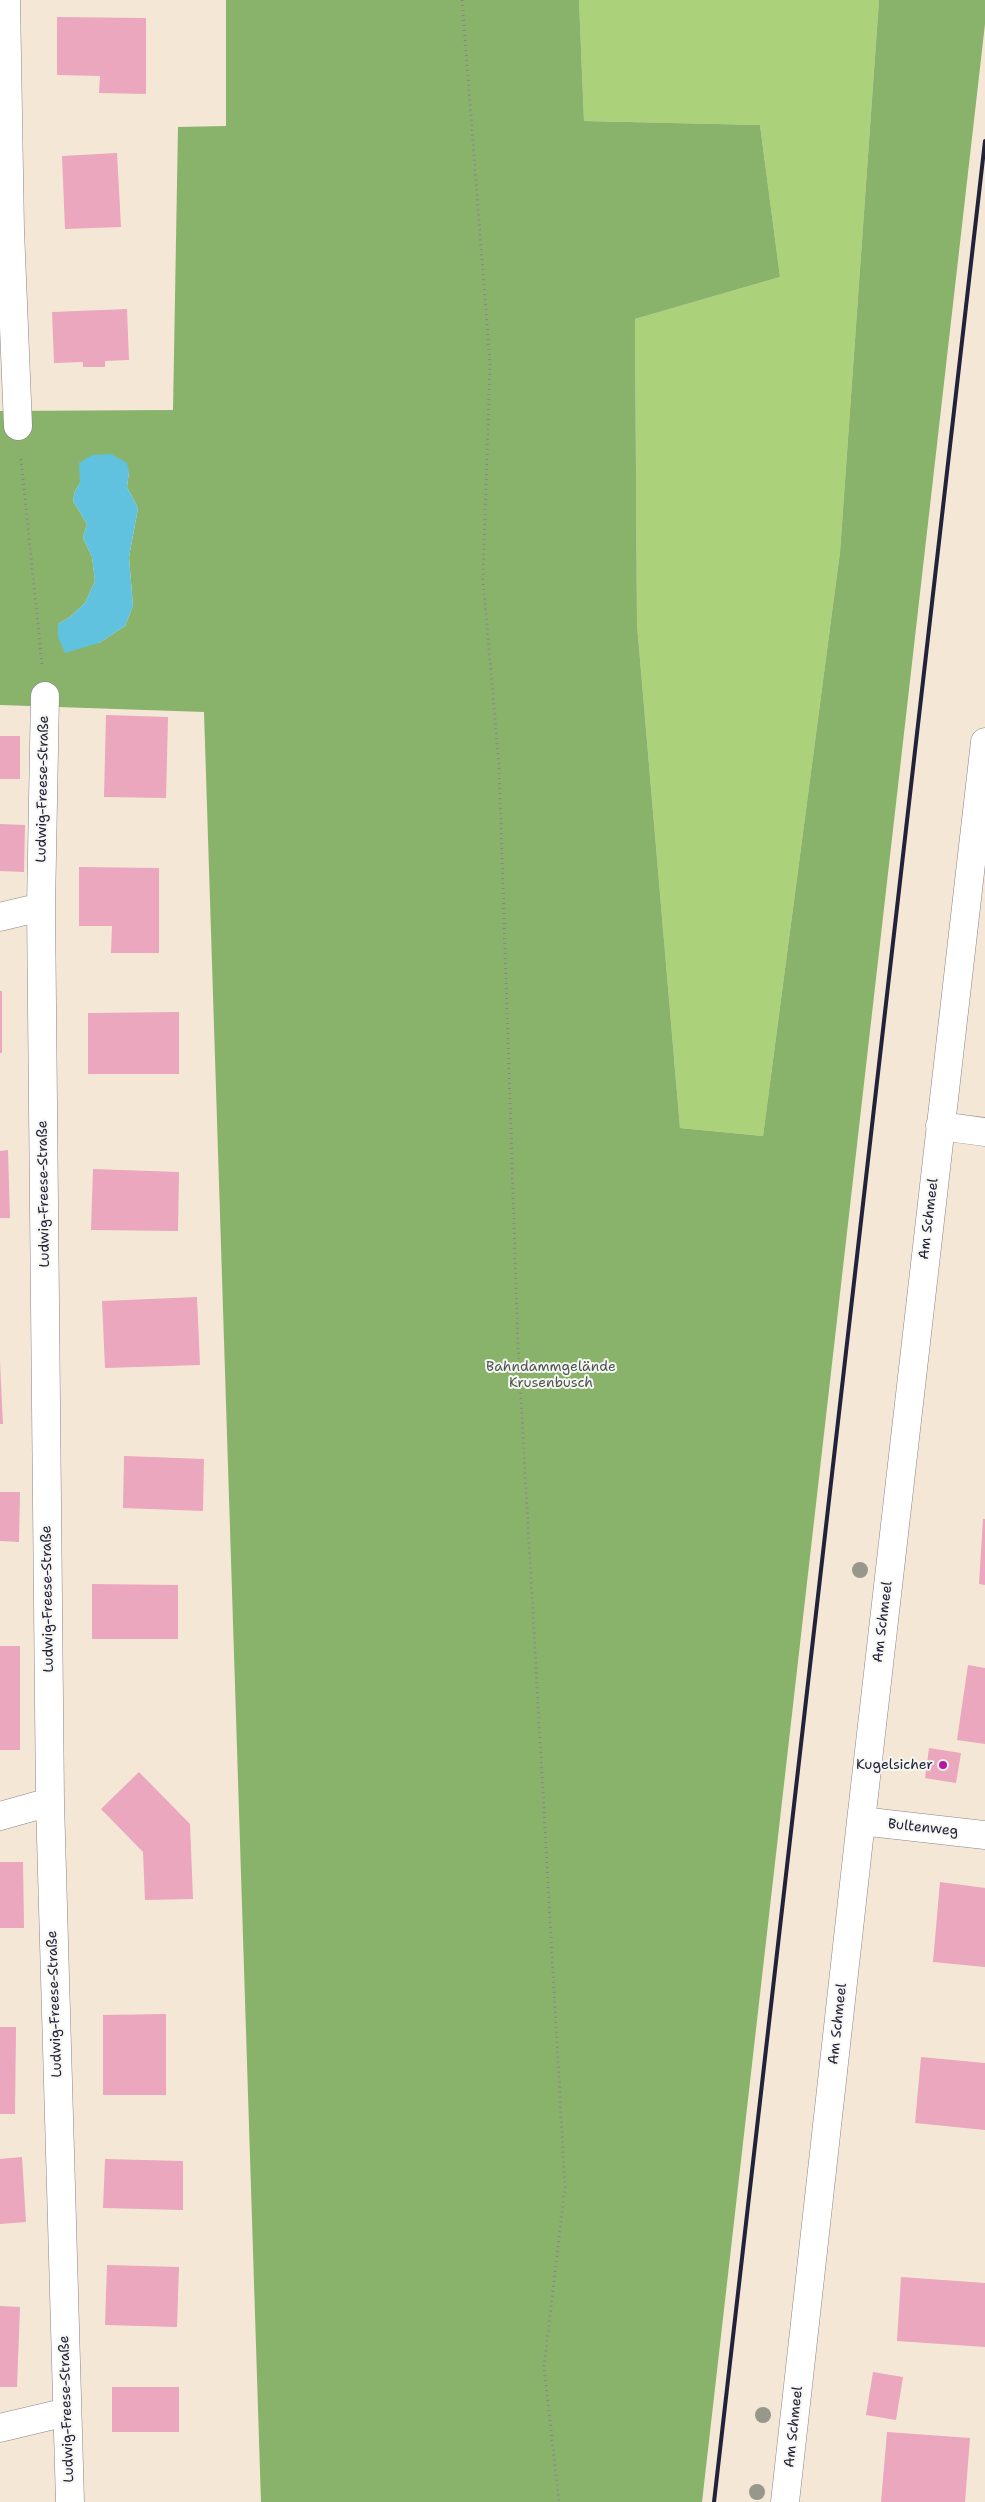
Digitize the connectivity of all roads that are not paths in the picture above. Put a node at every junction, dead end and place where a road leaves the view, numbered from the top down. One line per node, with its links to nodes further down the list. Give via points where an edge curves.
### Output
1 (6, 0): 2 (street)
2 (5, 231): 3 (street)
3 (18, 426)
4 (45, 696): 6 (street, Ludwig-Freese-Straße)
5 (985, 742): 8 (street, Am Schmeel)
6 (41, 907): 7 (street); 10 (street, Ludwig-Freese-Straße)
7 (0, 917)
8 (940, 1126): 9 (street); 12 (street, Am Schmeel)
9 (985, 1132)
10 (50, 1802): 11 (street); 14 (street, Ludwig-Freese-Straße)
11 (0, 1816)
12 (861, 1821): 13 (street, Bultenweg); 17 (street, Am Schmeel)
13 (985, 1835)
14 (67, 2412): 15 (street); 16 (street, Ludwig-Freese-Straße)
15 (0, 2428)
16 (70, 2502)
17 (785, 2502)

